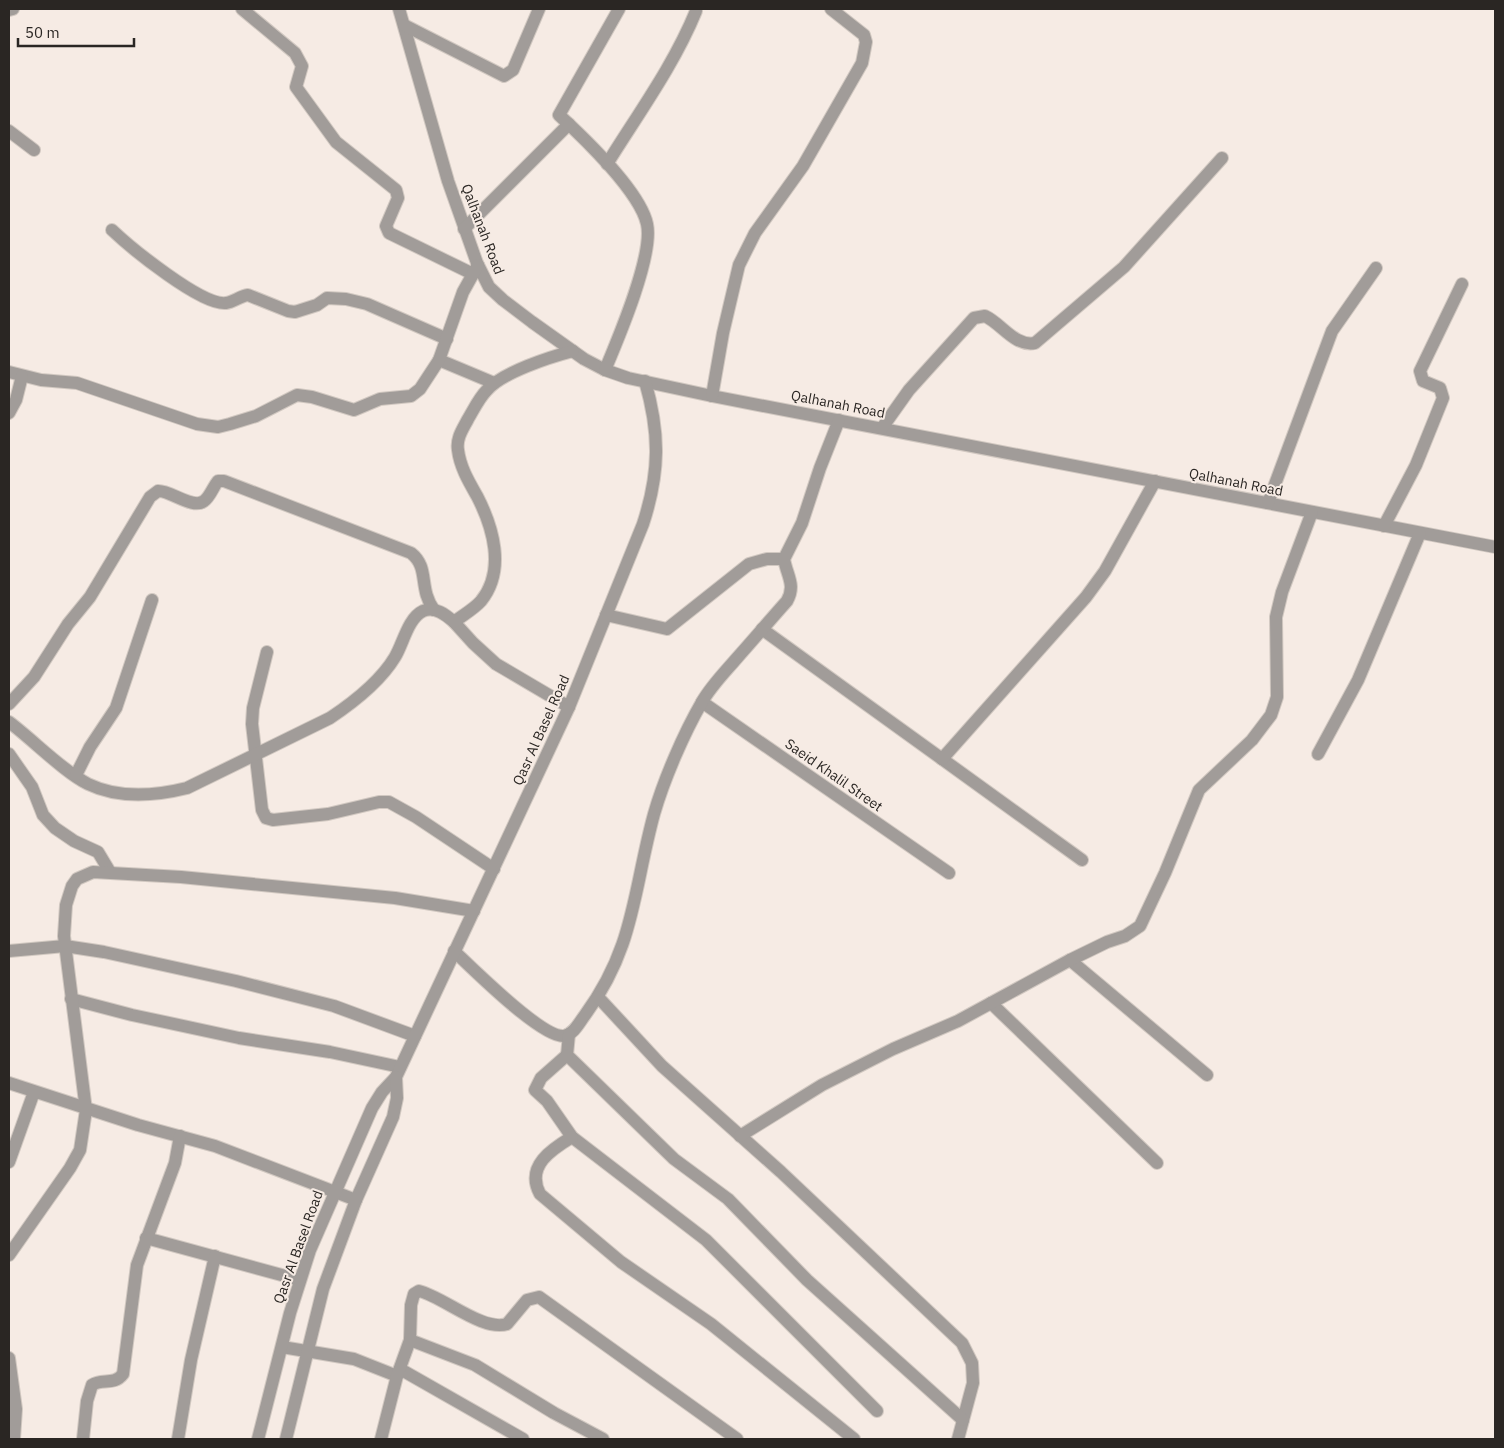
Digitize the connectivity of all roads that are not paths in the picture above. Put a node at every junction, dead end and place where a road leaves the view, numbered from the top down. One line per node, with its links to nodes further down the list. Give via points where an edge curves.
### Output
1 (13, 9): 6 (street)
2 (242, 9): 18 (street, via 295,53 302,66 296,87 328,134 396,190 398,198 386,226 389,233)
3 (399, 9): 9 (street, Qalhanah Road)
4 (539, 9): 9 (street, via 513,70 504,76)
5 (619, 9): 10 (street, via 559,115)
6 (9, 10)
7 (834, 10): 28 (street, via 864,35 862,63 803,166 755,233 739,265)
8 (696, 11): 14 (street, via 664,73)
9 (404, 25): 15 (street, Qalhanah Road)
10 (569, 124): 14 (street); 15 (street)
11 (9, 131): 12 (street)
12 (34, 150)
13 (1222, 158): 31 (street, via 1124,268 1035,343 1019,341 985,316 974,318 909,390)
14 (607, 164): 23 (street, via 642,209 648,226 638,281)
15 (464, 229): 18 (street, Qalhanah Road)
16 (112, 230): 20 (street, via 189,289 213,301 228,303 248,295 295,312 336,297 367,304)
17 (1376, 268): 33 (street, via 1332,331)
18 (475, 270): 20 (street, via 463,292); 21 (street, Qalhanah Road, via 503,300)
19 (1462, 284): 35 (street, via 1420,371 1423,380 1440,388 1442,398 1416,465)
20 (447, 339): 22 (street)
21 (573, 351): 23 (street, Qalhanah Road); 27 (street, via 550,357)
22 (439, 360): 25 (street, via 420,389 411,396 380,399 354,410 297,395 256,416 218,426 197,424 77,383); 27 (street)
23 (605, 370): 26 (street, Qalhanah Road)
24 (9, 372): 25 (street)
25 (22, 376): 29 (street)
26 (645, 381): 28 (street, Qalhanah Road); 41 (street, Qasr Al Basel Road, via 657,438 655,477 643,524)
27 (494, 383): 42 (street, via 462,428 457,446 468,480 490,523 495,551 494,570 489,588 480,602)
28 (712, 396): 30 (street, Qalhanah Road)
29 (9, 413)
30 (839, 420): 31 (street, Qalhanah Road); 38 (street, via 802,523)
31 (882, 428): 32 (street, Qalhanah Road)
32 (1155, 481): 33 (street, Qalhanah Road); 52 (street, via 1105,570 1086,596)
33 (1268, 503): 34 (street, Qalhanah Road)
34 (1312, 512): 35 (street, Qalhanah Road); 62 (street, via 1276,617 1277,697 1271,715 1252,740 1199,790 1144,921 1125,936)
35 (1384, 526): 36 (street, Qalhanah Road)
36 (1420, 533): 37 (street, Qalhanah Road); 50 (street, via 1358,680)
37 (1495, 548)
38 (784, 559): 41 (street, via 749,564 667,629); 43 (street, via 792,582 791,594)
39 (152, 600): 53 (street, via 116,708)
40 (434, 610): 42 (street); 46 (street, via 424,589 421,563 411,553 224,482 216,482 206,500 200,503 158,491 150,497 109,568 46,660); 51 (street, via 421,612 412,621 395,657 352,703 330,718)
41 (606, 615): 47 (street, Qasr Al Basel Road)
42 (454, 622): 47 (street, via 496,664)
43 (762, 629): 45 (street); 52 (street)
44 (267, 652): 51 (street, via 253,708)
45 (702, 702): 57 (street, Saeid Khalil Street); 63 (street, via 680,746 655,812 630,926 615,966)
46 (9, 704)
47 (569, 707): 55 (street, Qasr Al Basel Road)
48 (9, 722): 53 (street)
49 (9, 754): 56 (street, via 32,787 43,815 74,841 98,852)
50 (1318, 754)
51 (255, 756): 53 (street, via 187,788 162,794 115,792 87,784); 55 (street, via 262,810 266,818 328,814 389,802)
52 (942, 759): 54 (street)
53 (76, 775)
54 (1082, 860)
55 (494, 869): 58 (street, Qasr Al Basel Road)
56 (110, 872): 58 (street, via 395,898); 59 (street, via 93,872 72,886 66,905)
57 (949, 873)
58 (474, 911): 61 (street, Qasr Al Basel Road)
59 (65, 946): 60 (street); 64 (street); 67 (street, via 236,980 334,1006)
60 (9, 951)
61 (454, 951): 66 (street, via 544,1029 558,1036); 67 (street, Qasr Al Basel Road)
62 (1070, 960): 65 (street); 70 (street)
63 (598, 997): 66 (street); 75 (street, via 662,1066)
64 (71, 999): 69 (street, via 239,1038 330,1052); 73 (street)
65 (991, 1003): 75 (street, via 822,1085); 78 (street)
66 (569, 1034): 68 (street)
67 (415, 1036): 69 (street, Qasr Al Basel Road)
68 (567, 1055): 76 (street, via 541,1078 536,1090); 91 (street, via 674,1159 728,1199 807,1280)
69 (398, 1072): 79 (street, Qasr Al Basel Road, via 377,1100); 80 (street, Qasr Al Basel Road, via 393,1118)
70 (1207, 1075)
71 (9, 1083): 72 (street)
72 (34, 1092): 73 (street); 77 (street)
73 (86, 1110): 74 (street); 82 (street, via 76,1159)
74 (180, 1136): 79 (street); 81 (street, via 175,1163)
75 (740, 1136): 91 (street, via 962,1343 972,1363 973,1383)
76 (572, 1137): 90 (street, via 706,1240); 101 (street, via 548,1152 538,1166 537,1189 540,1194 621,1262 710,1324)
77 (9, 1162)
78 (1157, 1162)
79 (335, 1191): 80 (street); 84 (street, Qasr Al Basel Road)
80 (356, 1200): 87 (street, Qasr Al Basel Road, via 323,1289)
81 (146, 1238): 83 (street); 93 (street, via 137,1265 123,1374 113,1382 92,1385)
82 (9, 1255)
83 (215, 1256): 84 (street); 94 (street, via 191,1360)
84 (300, 1280): 86 (street, Qasr Al Basel Road)
85 (410, 1340): 89 (street); 99 (street, via 475,1365); 100 (street, via 411,1305 414,1294 419,1291 464,1314 497,1325 507,1324 527,1300 539,1297)
86 (282, 1347): 87 (street); 95 (street, Qasr Al Basel Road)
87 (307, 1351): 89 (street, via 354,1359); 96 (street, Qasr Al Basel Road)
88 (9, 1358): 92 (street, via 16,1409)
89 (399, 1373): 97 (street); 98 (street)
90 (877, 1410)
91 (963, 1420): 102 (street)
92 (14, 1439)
93 (82, 1439)
94 (178, 1439)
95 (258, 1439)
96 (286, 1439)
97 (381, 1439)
98 (523, 1439)
99 (603, 1439)
100 (737, 1439)
101 (854, 1439)
102 (958, 1439)

